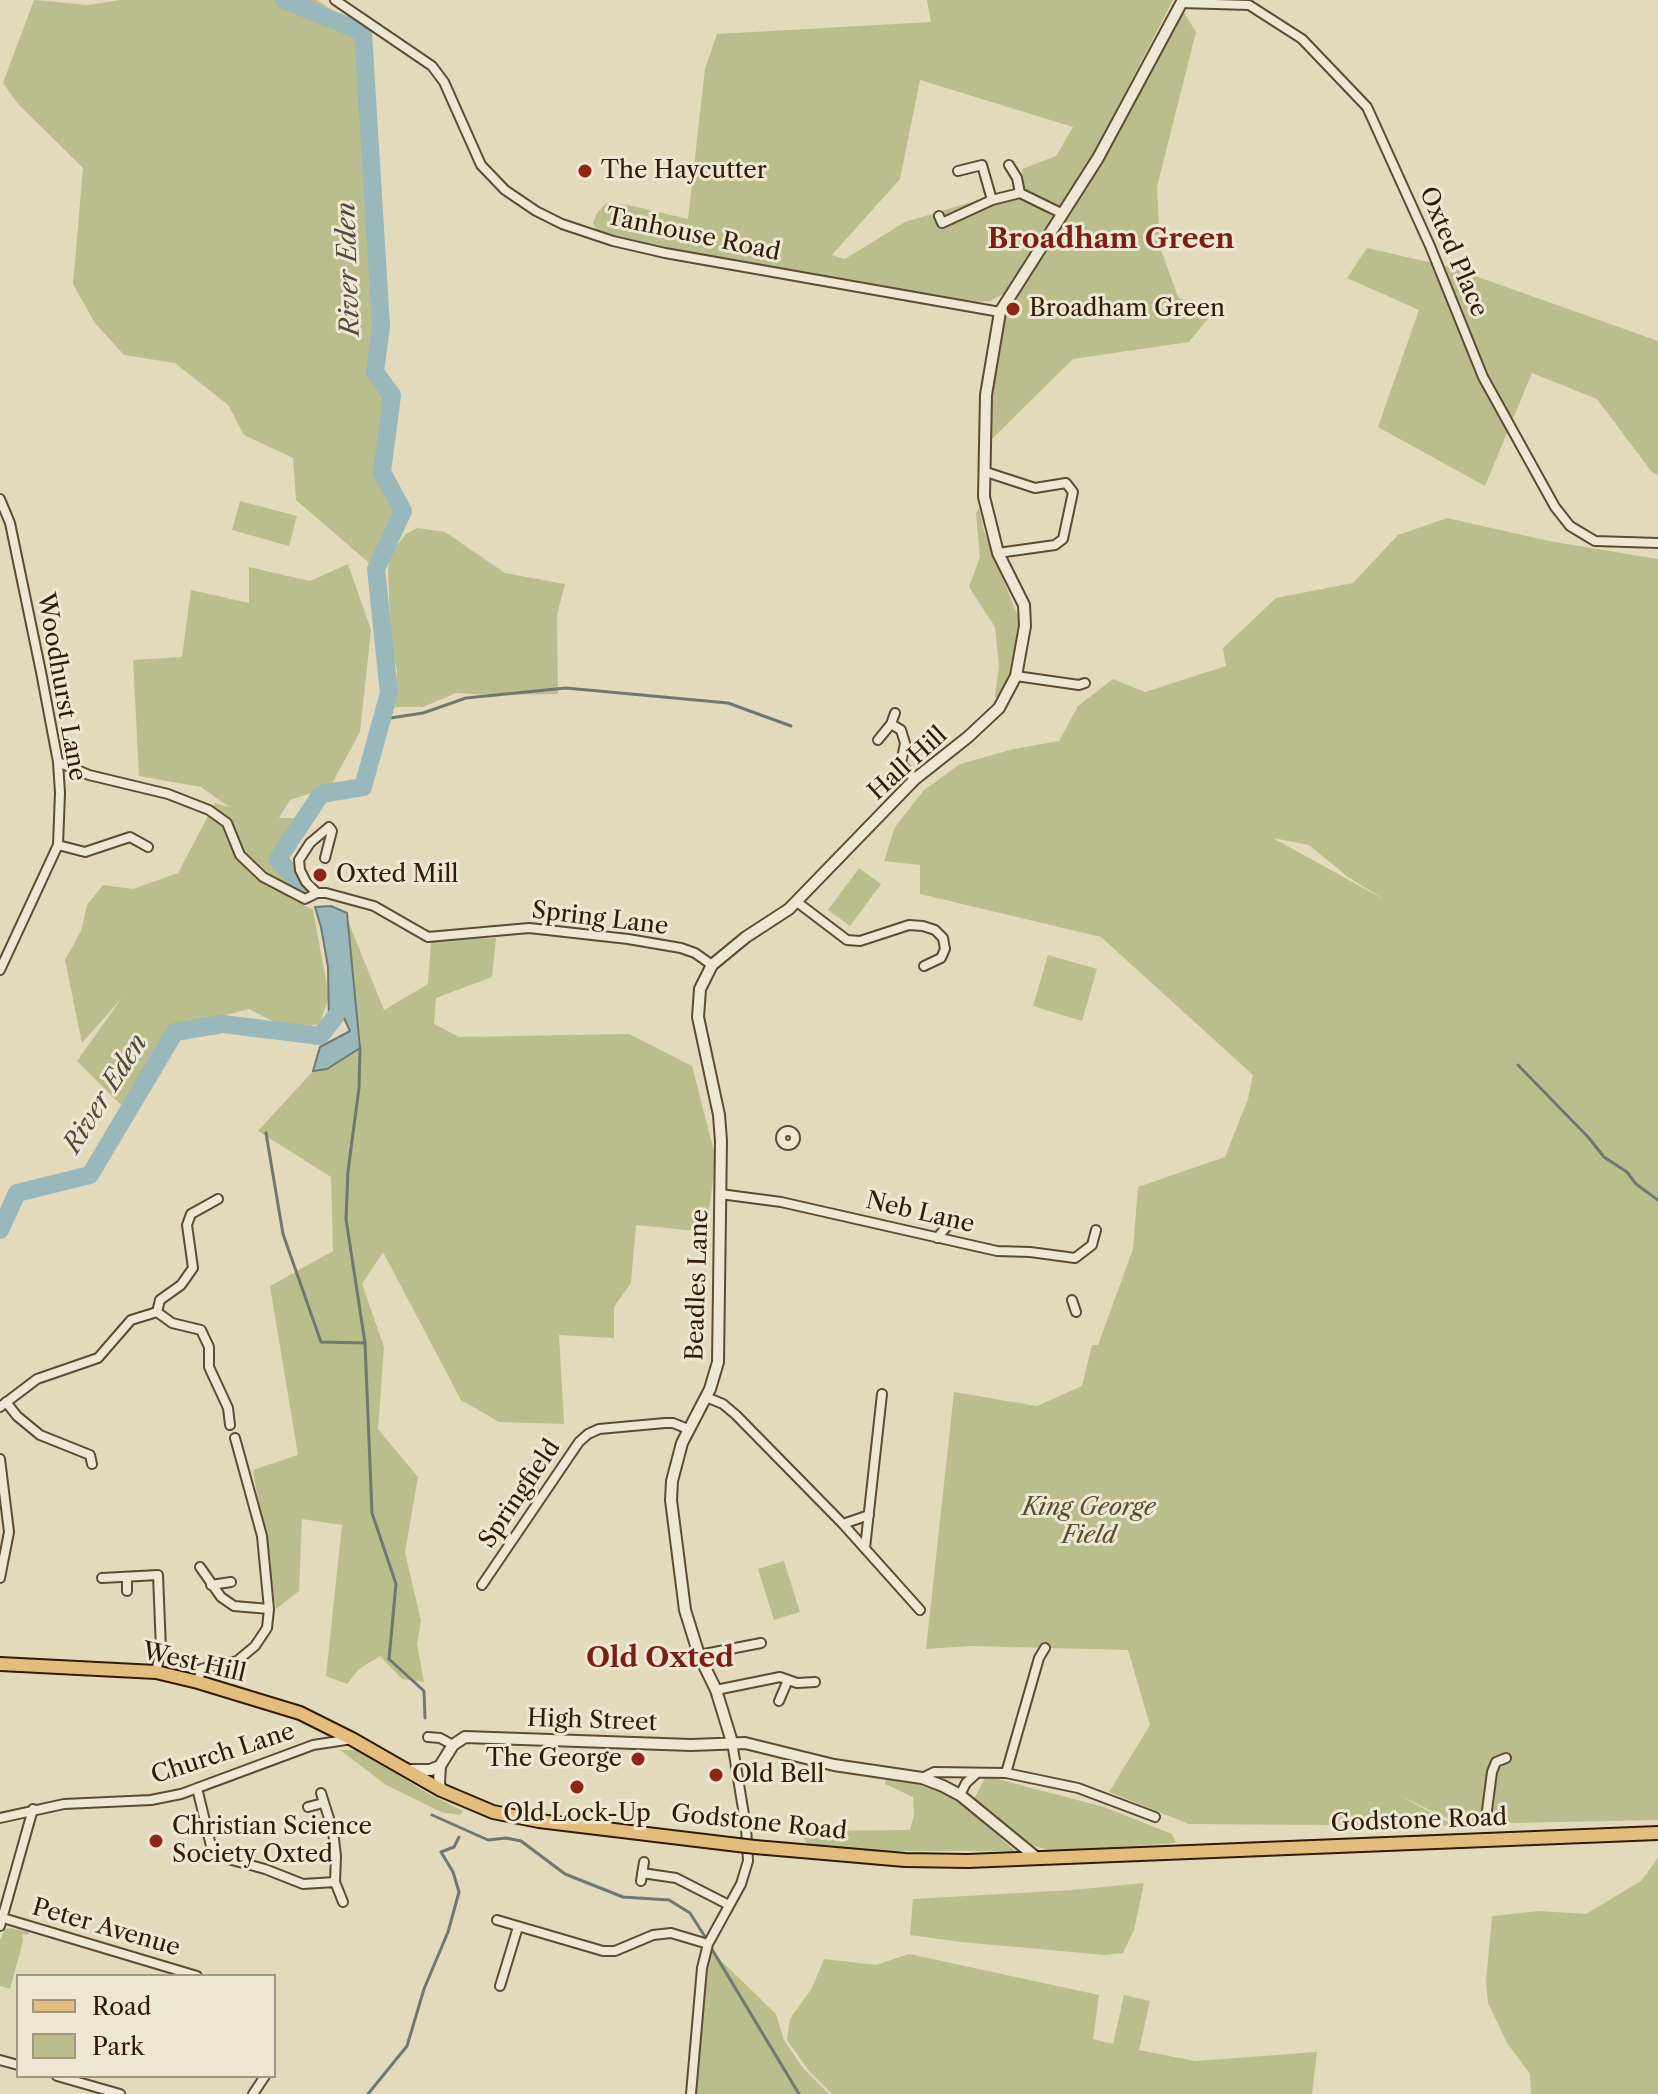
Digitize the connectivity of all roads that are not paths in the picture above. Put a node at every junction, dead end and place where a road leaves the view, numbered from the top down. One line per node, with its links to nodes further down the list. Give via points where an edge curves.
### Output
1 (335, 0): 9 (street, Tanhouse Road, via 432,66 481,165 505,190 554,220 665,253)
2 (1182, 1): 7 (street); 12 (street, Oxted Place, via 1249,5 1302,39 1367,107 1483,377 1555,507 1570,526 1595,541)
3 (1009, 165): 5 (street)
4 (958, 171): 6 (street, via 982,165)
5 (1020, 193): 6 (street); 7 (street)
6 (992, 200): 8 (street, via 942,223)
7 (1063, 214): 9 (street)
8 (939, 216)
9 (1000, 312): 10 (street, Hall Hill, via 986,395)
10 (986, 472): 13 (street, Hall Hill, via 984,497); 13 (street, via 1035,488 1066,483 1073,492 1063,539 1055,545)
11 (0, 499): 19 (street, Woodhurst Lane, via 10,523)
12 (1658, 543)
13 (998, 553): 14 (street, Hall Hill, via 1024,605)
14 (1016, 676): 15 (street); 20 (street, Hall Hill, via 999,708)
15 (1085, 683)
16 (895, 713): 17 (street)
17 (891, 724): 18 (street); 20 (street, via 901,730 905,743 901,764)
18 (878, 740)
19 (58, 762): 21 (street, Woodhurst Lane); 24 (street, Spring Lane, via 209,810 227,823 240,855 263,877 305,899)
20 (915, 779): 25 (street, Hall Hill)
21 (58, 845): 22 (street, via 85,852 130,837); 28 (street, Woodhurst Lane)
22 (148, 847)
23 (325, 858): 24 (street, via 329,827 299,860 306,882)
24 (317, 893): 26 (street, Spring Lane, via 374,906 428,937 529,928 681,948)
25 (797, 902): 26 (street, Hall Hill); 27 (street, via 847,940 860,941 909,925 935,930 945,949 941,958)
26 (712, 965): 29 (street, Hall Hill, via 697,1004 719,1115)
27 (924, 966)
28 (0, 970)
29 (720, 1194): 33 (street, Neb Lane); 38 (street, Beadles Lane, via 718,1362)
30 (218, 1199): 35 (street, via 191,1214 187,1225 193,1268 160,1300)
31 (954, 1218): 33 (street)
32 (1096, 1230): 33 (street, Neb Lane, via 1092,1245 1075,1258 997,1251)
33 (937, 1238)
34 (1072, 1300): 36 (street)
35 (157, 1312): 39 (street, via 131,1320 98,1358 37,1379); 40 (street, via 172,1323 201,1330)
36 (1076, 1312)
37 (882, 1394): 45 (street)
38 (706, 1397): 41 (street, Beadles Lane); 46 (street, via 736,1415)
39 (3, 1405): 43 (street, via 40,1435)
40 (230, 1425)
41 (688, 1429): 54 (street, Springfield, via 665,1423 588,1434); 60 (street, Beadles Lane, via 675,1466 671,1500 685,1610)
42 (235, 1438): 56 (street, via 262,1536)
43 (92, 1455)
44 (0, 1459): 50 (street, via 9,1532)
45 (869, 1515): 46 (street); 47 (street)
46 (843, 1524): 47 (street)
47 (865, 1548): 57 (street)
48 (200, 1567): 53 (street)
49 (127, 1577): 51 (street); 55 (street); 62 (street, via 158,1575 161,1650)
50 (0, 1578)
51 (102, 1578)
52 (231, 1582): 53 (street)
53 (211, 1585): 56 (street, via 234,1606)
54 (482, 1585)
55 (127, 1591)
56 (269, 1609): 64 (street, via 267,1628 255,1646 237,1661 201,1669)
57 (920, 1610)
58 (761, 1643): 60 (street)
59 (1045, 1648): 78 (street)
60 (699, 1655): 66 (street, Beadles Lane)
61 (0, 1664): 62 (main road, West Hill)
62 (156, 1672): 64 (main road, West Hill)
63 (788, 1680): 65 (street); 66 (street, via 780,1677); 67 (street)
64 (198, 1682): 68 (main road, West Hill)
65 (815, 1682)
66 (716, 1690): 71 (street, Beadles Lane)
67 (779, 1701)
68 (326, 1725): 70 (main road, West Hill); 72 (street, Church Lane)
69 (428, 1737): 73 (street, High Street)
70 (352, 1739): 72 (street, Church Lane); 76 (main road, Godstone Road)
71 (732, 1742): 73 (street, High Street, via 465,1737); 79 (street); 95 (street, via 749,1853)
72 (316, 1744): 80 (street, Church Lane)
73 (453, 1745): 75 (street)
74 (1506, 1758): 89 (street, via 1496,1762 1492,1772)
75 (440, 1766): 76 (street); 81 (street)
76 (403, 1769): 81 (main road, Godstone Road)
77 (977, 1773): 78 (street); 79 (street, via 934,1772); 83 (street)
78 (1006, 1773): 87 (street, via 1078,1788)
79 (922, 1778): 83 (street)
80 (197, 1788): 86 (street, Church Lane, via 151,1800); 93 (street, via 217,1856 303,1884)
81 (441, 1790): 91 (main road, Godstone Road, bridge, via 512,1816 755,1847 905,1860)
82 (321, 1793): 84 (street)
83 (960, 1795): 91 (street)
84 (323, 1803): 85 (street); 93 (street, via 335,1844)
85 (308, 1807)
86 (33, 1809): 88 (street, Church Lane); 97 (street)
87 (1155, 1817)
88 (0, 1818)
89 (1486, 1818)
90 (1658, 1833): 91 (main road, Godstone Road)
91 (1037, 1858)
92 (644, 1862): 95 (street, via 642,1877 676,1878)
93 (335, 1882): 94 (street)
94 (343, 1902)
95 (729, 1905): 99 (street)
96 (497, 1920): 98 (street)
97 (1, 1922): 100 (street, Peter Avenue)
98 (518, 1927): 99 (street, via 603,1951 671,1933); 101 (street)
99 (710, 1940): 104 (street, via 701,1980)
100 (190, 1974)
101 (500, 1986)
102 (64, 2078): 103 (street)
103 (120, 2094)
104 (691, 2094)

